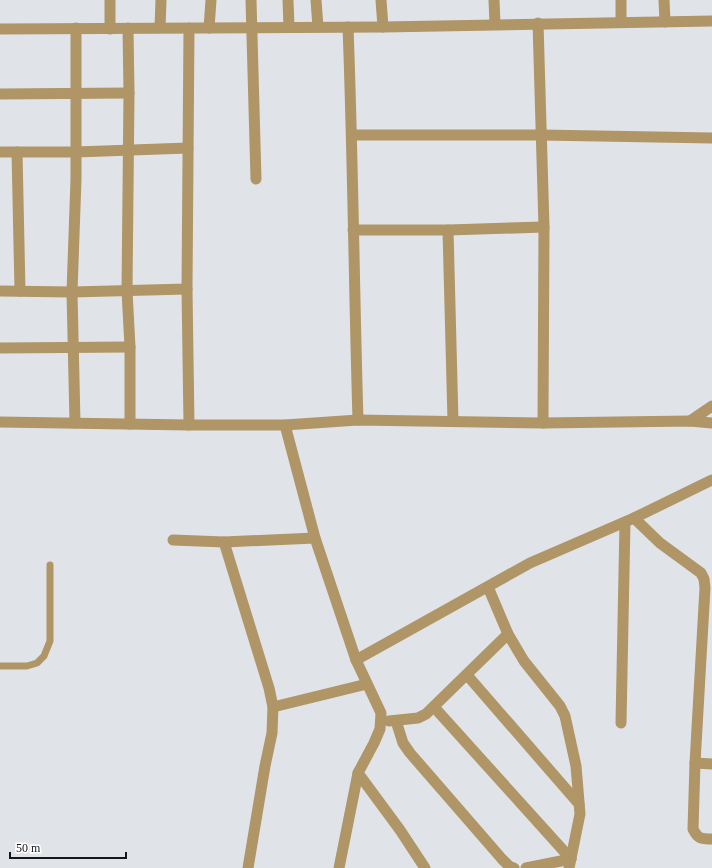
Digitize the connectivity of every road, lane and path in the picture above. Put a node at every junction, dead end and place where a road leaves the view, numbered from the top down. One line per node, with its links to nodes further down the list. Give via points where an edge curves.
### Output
1 (110, 0): 27 (street)
2 (161, 0): 16 (street)
3 (210, 0): 25 (street)
4 (251, 0): 17 (street)
5 (288, 0): 18 (street)
6 (316, 0): 19 (street)
7 (381, 0): 21 (street)
8 (494, 0): 15 (street)
9 (620, 0): 12 (street)
10 (664, 0): 13 (street)
11 (712, 20): 13 (street)
12 (621, 22): 13 (street); 14 (street)
13 (664, 22)
14 (538, 23): 15 (street); 32 (street)
15 (494, 24): 21 (street)
16 (160, 27): 23 (street); 24 (street)
17 (251, 27): 18 (street); 25 (street); 39 (street)
18 (289, 27): 19 (street)
19 (318, 27): 20 (street)
20 (348, 27): 21 (street); 31 (street)
21 (383, 27)
22 (76, 28): 26 (street); 27 (street); 28 (street)
23 (128, 28): 27 (street); 29 (street)
24 (189, 28): 25 (street); 34 (street)
25 (209, 28)
26 (0, 29)
27 (110, 29)
28 (76, 93): 29 (street); 30 (street); 38 (street)
29 (129, 93): 35 (street)
30 (0, 94)
31 (352, 135): 32 (street); 41 (street)
32 (541, 135): 33 (street); 40 (street)
33 (712, 138)
34 (188, 148): 35 (street); 43 (street)
35 (129, 151): 38 (street); 46 (street)
36 (0, 152): 37 (street)
37 (17, 152): 38 (street); 45 (street)
38 (76, 152): 47 (street)
39 (256, 179)
40 (544, 227): 42 (street); 57 (street)
41 (353, 230): 42 (street); 52 (street)
42 (448, 230): 53 (street)
43 (187, 289): 46 (street); 60 (street)
44 (0, 291): 45 (street)
45 (20, 291): 47 (street)
46 (127, 291): 47 (street); 48 (street)
47 (72, 292): 50 (street)
48 (130, 347): 50 (street); 59 (street)
49 (0, 348): 50 (street)
50 (73, 348): 56 (street)
51 (712, 406): 54 (street)
52 (358, 420): 53 (street); 61 (street)
53 (453, 421): 57 (street)
54 (690, 421): 57 (street); 58 (street)
55 (0, 422): 56 (street)
56 (75, 423): 59 (street)
57 (543, 423)
58 (712, 423)
59 (130, 424): 60 (street)
60 (189, 425): 61 (street)
61 (285, 425): 64 (street)
62 (712, 480): 63 (street)
63 (629, 520): 68 (street, via 530,563); 78 (street); 79 (street, via 701,573 704,579)
64 (315, 538): 66 (street); 70 (street)
65 (173, 540): 66 (street)
66 (224, 542): 74 (street)
67 (50, 565): 71 (lane, via 50,641 44,656 37,664)
68 (488, 587): 69 (street); 70 (street)
69 (508, 634): 72 (street); 82 (street, via 524,661 560,706 576,766)
70 (356, 660): 73 (street)
71 (0, 666)
72 (467, 675): 75 (street); 82 (street)
73 (367, 684): 74 (street); 77 (street, via 381,713)
74 (273, 707): 85 (street, via 272,733)
75 (434, 707): 76 (street, via 418,718); 84 (street)
76 (396, 721): 77 (street); 88 (street, via 403,743 410,753 502,859)
77 (381, 722): 81 (street, via 374,743)
78 (621, 723)
79 (695, 763): 80 (street); 83 (street, via 693,829 697,836)
80 (712, 764)
81 (358, 773): 86 (street); 87 (street)
82 (579, 804): 84 (street, via 580,814)
83 (712, 839)
84 (570, 864): 89 (street)
85 (248, 868)
86 (339, 868)
87 (425, 868)
88 (514, 868)
89 (526, 868)

